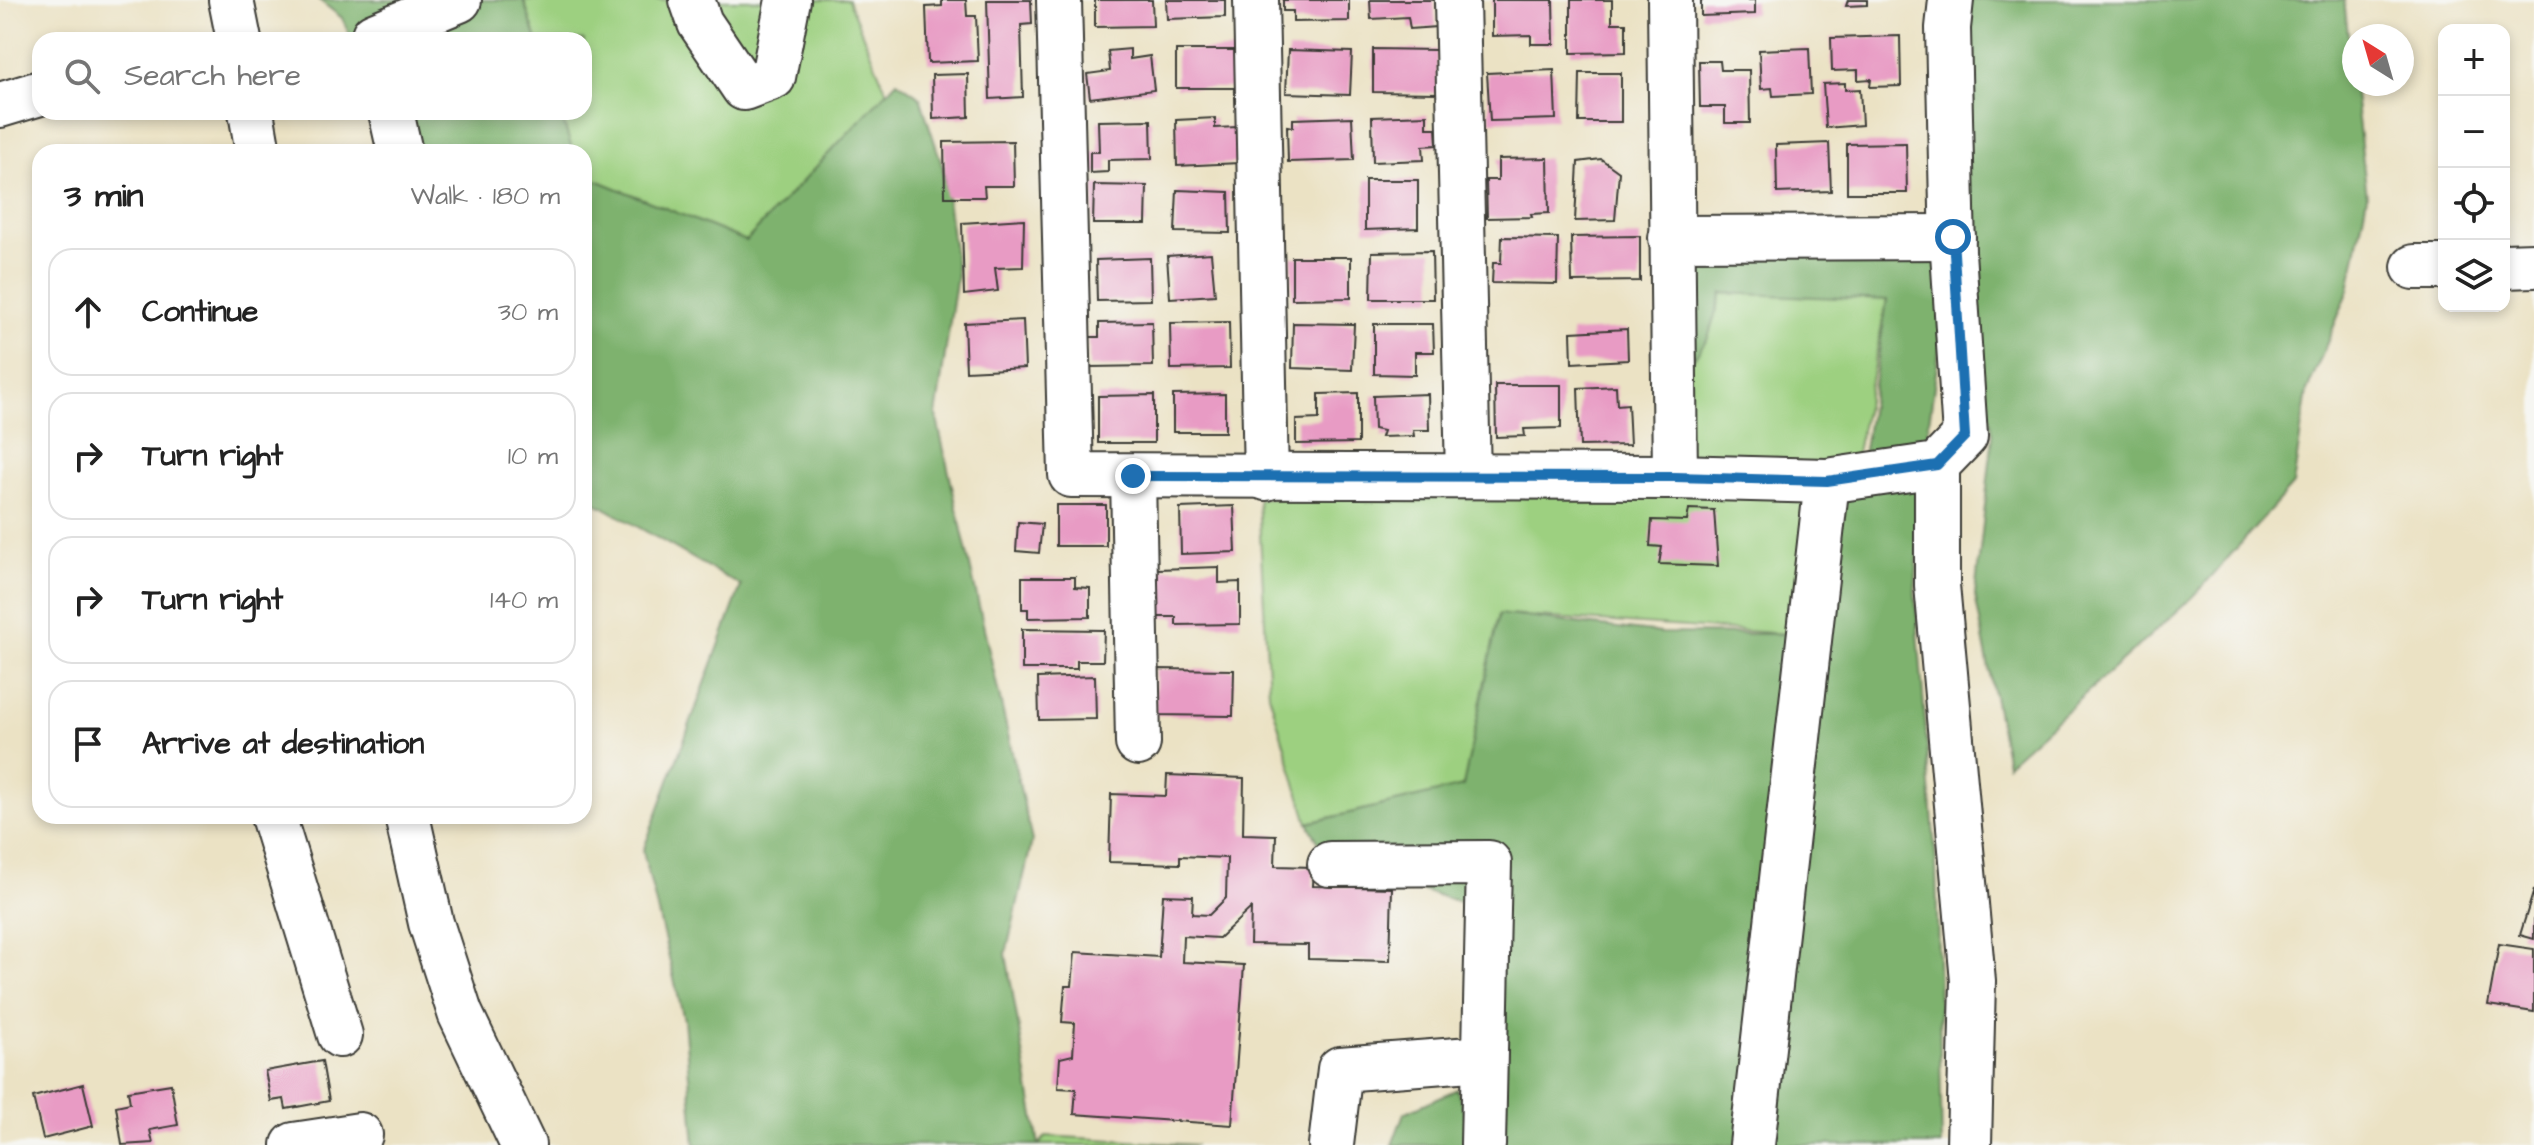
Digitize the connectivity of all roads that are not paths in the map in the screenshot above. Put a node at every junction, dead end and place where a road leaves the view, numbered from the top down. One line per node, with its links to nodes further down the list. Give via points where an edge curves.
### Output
1 (459, 0): 9 (street)
2 (692, 0): 3 (street, via 700,23 744,88 773,77)
3 (788, 0)
4 (1059, 0): 21 (street, via 1071,475)
5 (1256, 0): 24 (street)
6 (1457, 0): 22 (street)
7 (1670, 0): 17 (street)
8 (1951, 0): 16 (street)
9 (381, 32)
10 (32, 95): 11 (street)
11 (0, 105)
12 (252, 120): 14 (street)
13 (393, 120): 15 (street)
14 (257, 144)
15 (398, 144)
16 (1953, 237): 17 (street); 20 (street, via 1965,436)
17 (1671, 238): 23 (street)
18 (2534, 265): 19 (street)
19 (2510, 266)
20 (1937, 465): 25 (street); 38 (street, via 1937,585 1973,981)
21 (1133, 476): 24 (street); 26 (street)
22 (1468, 476): 23 (street); 24 (street)
23 (1675, 477): 25 (street)
24 (1266, 478)
25 (1827, 481): 37 (street)
26 (1138, 743)
27 (275, 824): 30 (street)
28 (409, 824): 34 (street, via 431,923 460,1013)
29 (1330, 864): 31 (street, via 1489,863)
30 (340, 1035)
31 (1484, 1058): 35 (street, via 1340,1069); 36 (street)
32 (360, 1135): 33 (street)
33 (294, 1145)
34 (523, 1145)
35 (1331, 1145)
36 (1483, 1145)
37 (1752, 1145)
38 (1969, 1145)

